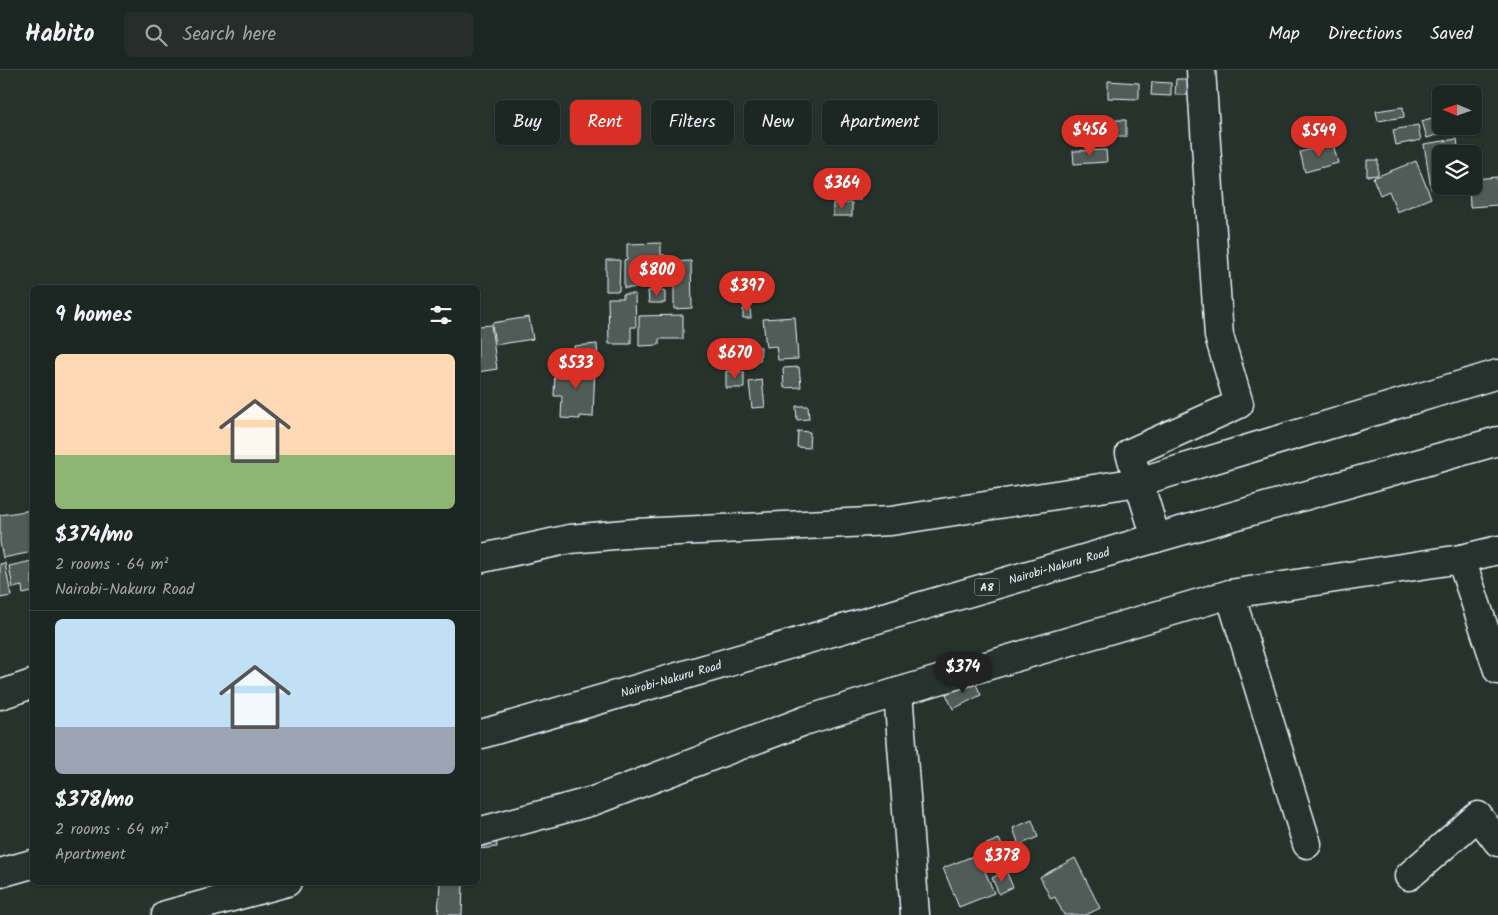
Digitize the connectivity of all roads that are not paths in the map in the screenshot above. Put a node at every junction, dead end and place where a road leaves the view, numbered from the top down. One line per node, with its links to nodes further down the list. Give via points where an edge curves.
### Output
1 (1201, 70): 4 (main road, via 1219,336 1239,404 1130,453)
2 (1498, 374): 4 (main road)
3 (1498, 441): 5 (main road, Nairobi-Nakuru Road / A8)
4 (1138, 482): 5 (main road); 7 (main road, via 891,521 570,539)
5 (1156, 538): 14 (main road, Nairobi-Nakuru Road / A8)
6 (1498, 550): 8 (main road)
7 (480, 559)
8 (1461, 559): 9 (main road); 10 (main road)
9 (1230, 594): 12 (main road); 17 (main road)
10 (1498, 670)
11 (30, 685): 13 (main road)
12 (898, 692): 15 (main road, via 807,720 592,801); 23 (main road)
13 (0, 695)
14 (480, 734)
15 (480, 831)
16 (1498, 842): 20 (main road, via 1478,816)
17 (1307, 844)
18 (30, 865): 19 (main road)
19 (0, 873)
20 (1409, 876)
21 (276, 885): 22 (main road)
22 (166, 915)
23 (915, 915)

